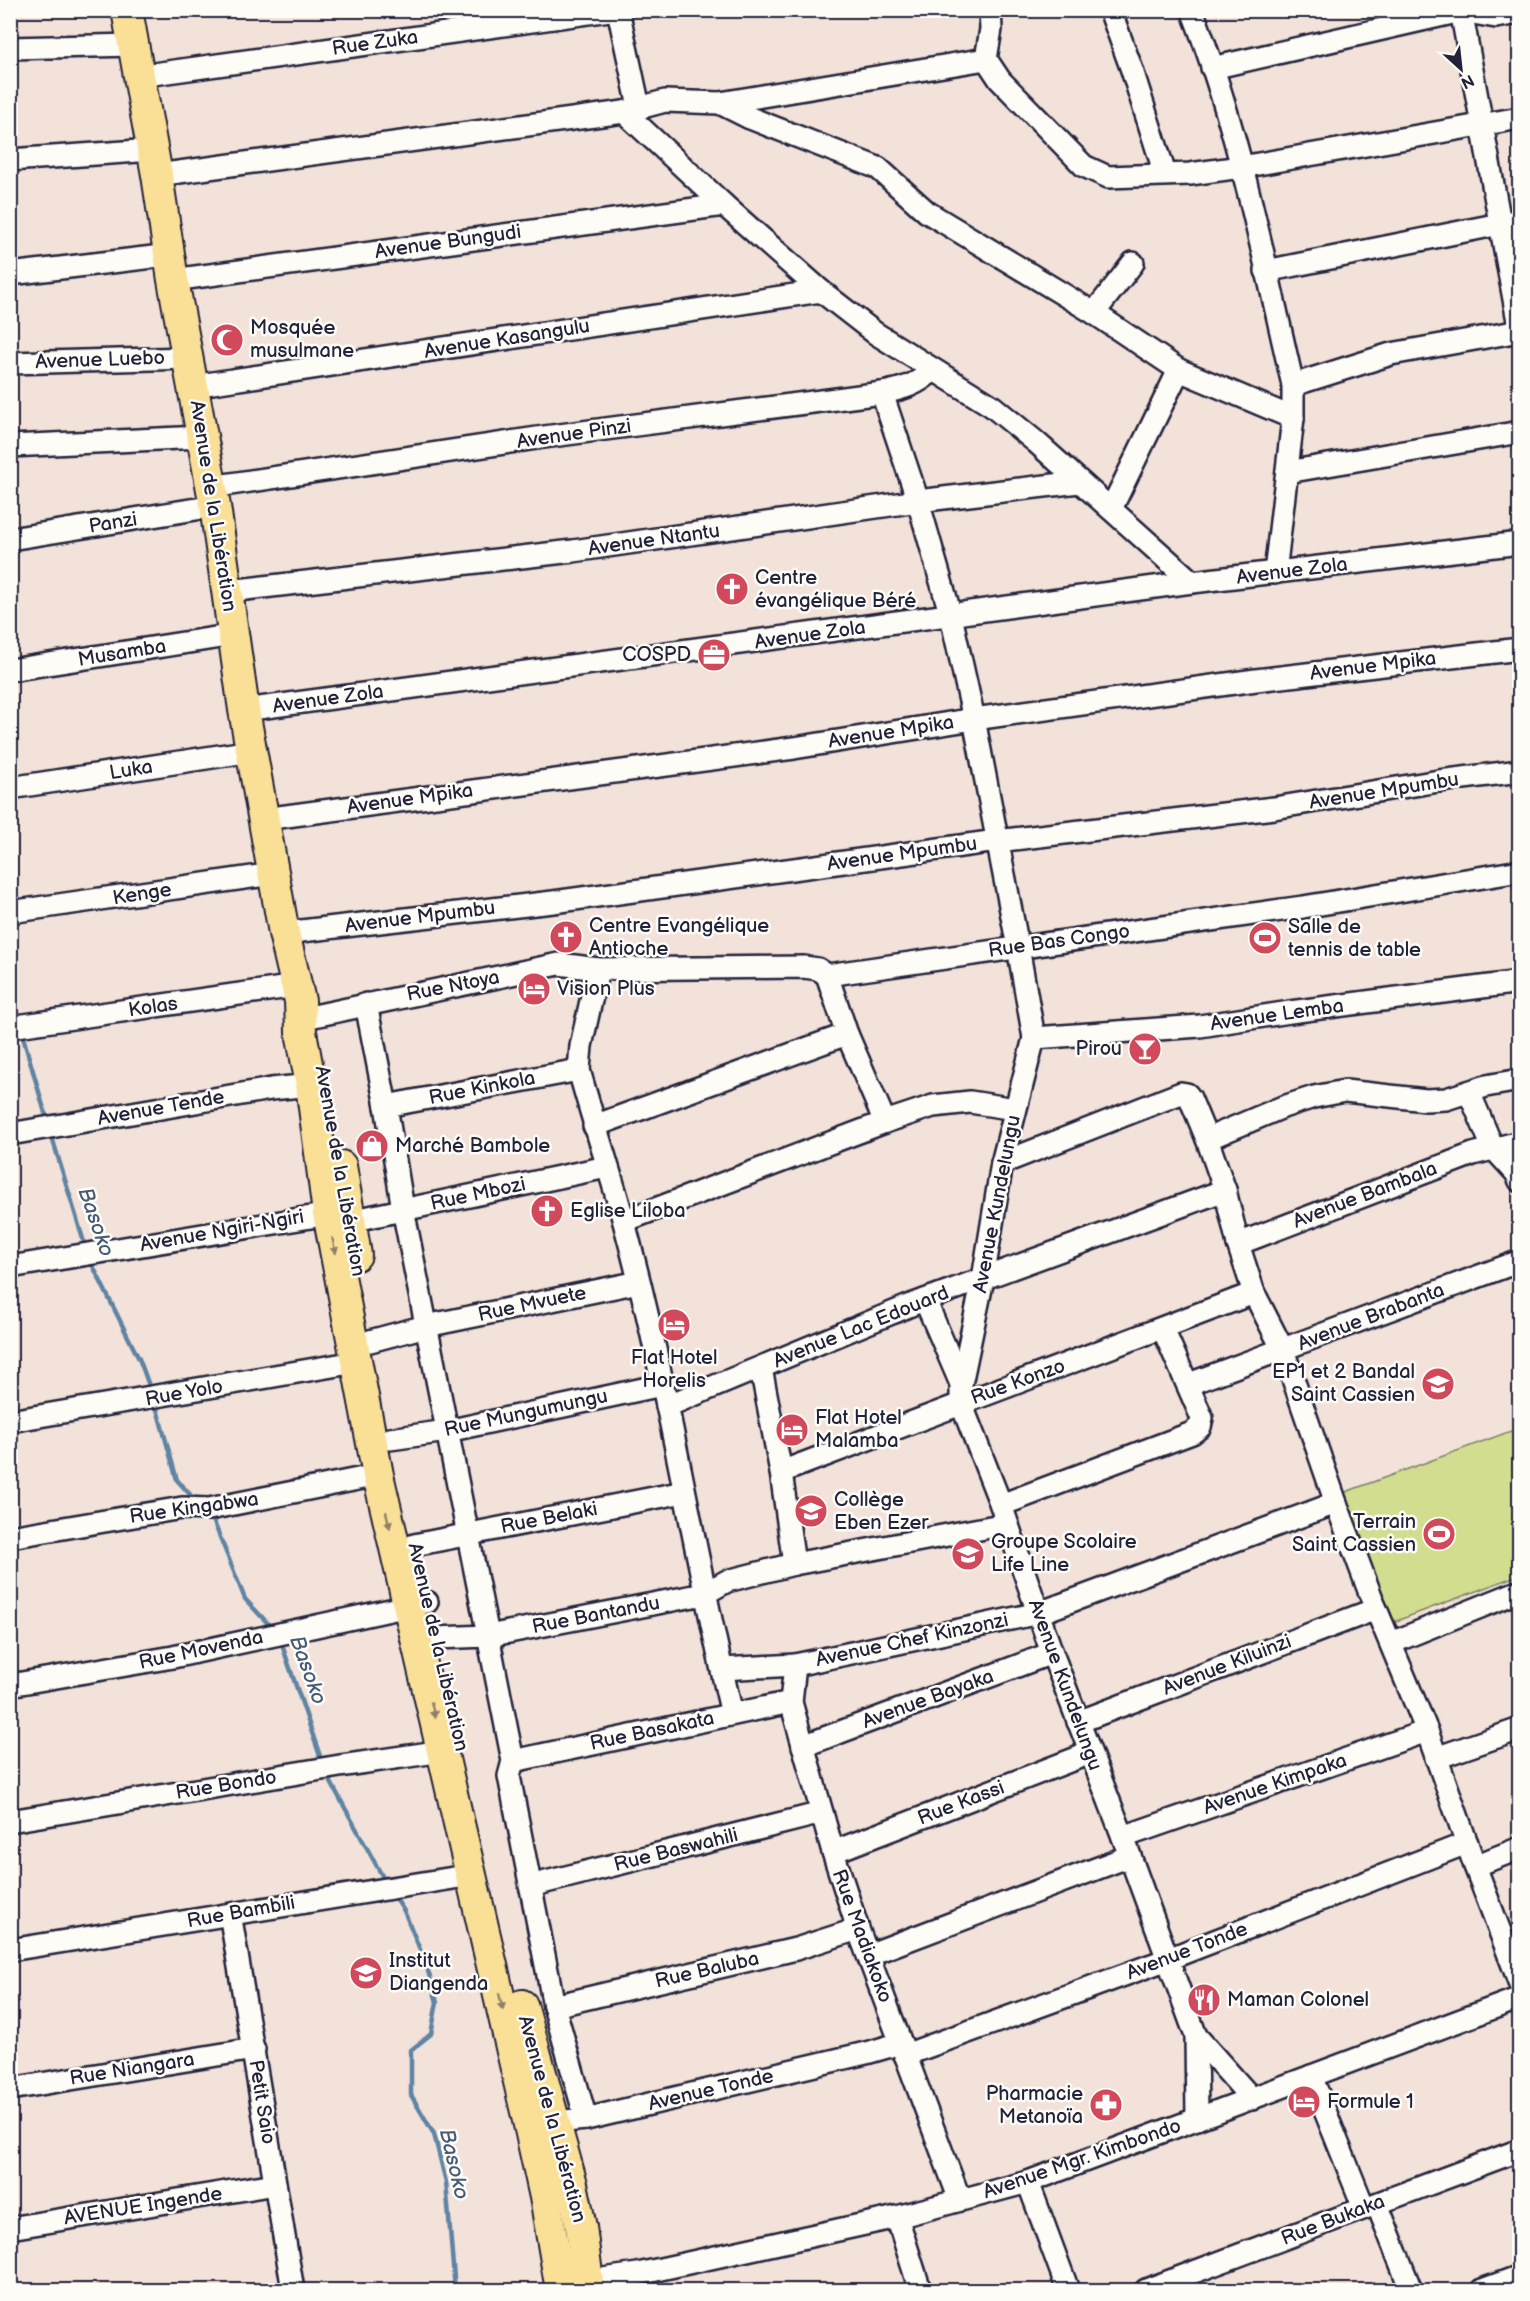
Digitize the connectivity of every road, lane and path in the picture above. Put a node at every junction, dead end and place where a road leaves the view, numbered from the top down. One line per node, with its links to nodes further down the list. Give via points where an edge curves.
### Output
1 (127, 10): 9 (highway, Avenue de la Libération)
2 (610, 10): 13 (street, Rue Zuka)
3 (618, 10): 15 (street)
4 (990, 10): 11 (street)
5 (1110, 10): 21 (street)
6 (1192, 10): 12 (street)
7 (1461, 11): 8 (street, via 1496,17); 12 (street); 17 (street)
8 (1520, 14)
9 (133, 45): 10 (street); 13 (highway, Avenue de la Libération)
10 (10, 48)
11 (986, 59): 14 (street); 21 (street, via 1000,80 1084,166 1108,177)
12 (1212, 68): 20 (street)
13 (139, 76): 19 (highway, Avenue de la Libération)
14 (720, 103): 15 (street, via 665,101); 29 (street, via 878,168 927,212)
15 (632, 109): 19 (street); 22 (street)
16 (1520, 118): 17 (street)
17 (1480, 125): 20 (street); 23 (street)
18 (10, 160): 19 (street)
19 (155, 162): 25 (highway, Avenue de la Libération)
20 (1241, 167): 21 (street); 26 (street)
21 (1165, 174)
22 (723, 204): 25 (street, Avenue Bungudi); 28 (street)
23 (1509, 222): 26 (street); 30 (street)
24 (1133, 263): 29 (street)
25 (172, 268): 27 (street, Avenue Bungudi); 34 (highway, Avenue de la Libération)
26 (1266, 271): 35 (street)
27 (10, 274)
28 (821, 291): 32 (street, via 875,333); 34 (street, Avenue Kasangulu)
29 (1094, 313): 33 (street)
30 (1519, 331): 35 (street, via 1391,354)
31 (10, 363): 34 (street, Avenue Luebo)
32 (933, 370): 36 (street, Avenue Pinzi, via 920,382); 42 (street, via 992,406)
33 (1179, 370): 37 (street); 45 (street)
34 (191, 372): 39 (highway, Avenue de la Libération)
35 (1293, 385): 37 (street)
36 (882, 393): 43 (street, Avenue Pinzi, via 556,436); 44 (street)
37 (1293, 418): 41 (street)
38 (1520, 432): 41 (street)
39 (201, 437): 40 (street); 43 (highway, Avenue de la Libération)
40 (10, 446)
41 (1287, 472): 48 (street)
42 (1078, 482): 44 (street, Avenue Ntantu); 45 (street)
43 (213, 496): 46 (street, Panzi); 50 (highway, Avenue de la Libération)
44 (918, 501): 50 (street, Avenue Ntantu, via 573,551); 51 (street)
45 (1110, 509): 49 (street)
46 (10, 539)
47 (1520, 543): 48 (street, Avenue Zola)
48 (1275, 573): 49 (street, Avenue Zola)
49 (1192, 582): 51 (street, Avenue Zola)
50 (229, 591): 52 (highway, Avenue de la Libération)
51 (951, 616): 55 (street, Avenue Zola); 56 (street)
52 (234, 635): 54 (street, Musamba); 55 (highway, Avenue de la Libération)
53 (1520, 649): 56 (street, Avenue Mpika)
54 (10, 670)
55 (244, 710): 57 (highway, Avenue de la Libération)
56 (974, 719): 60 (street, Avenue Mpika); 61 (street)
57 (252, 751): 59 (street, Luka); 60 (highway, Avenue de la Libération)
58 (1520, 771): 61 (street, Avenue Mpumbu, via 1274,808)
59 (10, 788)
60 (264, 819): 63 (highway, Avenue de la Libération)
61 (997, 841): 65 (street, Avenue Mpumbu, via 553,902); 66 (street)
62 (1520, 871): 66 (street, Rue Bas Congo, via 1303,907)
63 (273, 874): 64 (street, Kenge); 65 (highway, Avenue de la Libération)
64 (10, 912)
65 (284, 933): 71 (highway, Avenue de la Libération)
66 (1018, 947): 68 (street, Rue Bas Congo); 74 (street)
67 (598, 969): 68 (street, Rue Bas Congo, via 804,967); 70 (street, Rue Ntoya, via 559,964); 75 (street)
68 (827, 975): 73 (street)
69 (1520, 982): 74 (street, Avenue Lemba, via 1200,1026)
70 (366, 1004): 71 (street, Rue Ntoya); 79 (street)
71 (301, 1005): 72 (street, Kolas); 77 (highway, Avenue de la Libération); 92 (highway, Avenue de la Libération, via 326,1082)
72 (10, 1027)
73 (847, 1034): 81 (street); 82 (street)
74 (1034, 1038): 80 (street, Avenue Kundelungu)
75 (579, 1070): 79 (street, Rue Kinkola); 82 (street)
76 (1520, 1080): 78 (street)
77 (311, 1085): 83 (street, Avenue Tende); 92 (highway, Avenue de la Libération)
78 (1469, 1092): 84 (street, via 1446,1100 1426,1100 1345,1091 1283,1107); 86 (street)
79 (386, 1106): 91 (street)
80 (1015, 1109): 81 (street, via 970,1102 933,1106); 87 (street, Avenue Kundelungu)
81 (885, 1122): 93 (street)
82 (594, 1126): 88 (street)
83 (20, 1132)
84 (1207, 1138): 87 (street, via 1190,1098 1181,1093); 90 (street)
85 (1520, 1142): 86 (street, Avenue Bambala)
86 (1493, 1148): 89 (street); 94 (street, Avenue Bambala)
87 (1002, 1163): 97 (street, Avenue Kundelungu)
88 (607, 1167): 91 (street, Rue Mbozi); 93 (street)
89 (1520, 1181)
90 (1225, 1190): 94 (street); 97 (street, Avenue Lac Edouard)
91 (403, 1209): 92 (street, Rue Mbozi); 101 (street)
92 (342, 1215): 96 (street, Avenue Ngiri-Ngiri); 104 (highway, Avenue de la Libération)
93 (624, 1221): 98 (street)
94 (1238, 1244): 99 (street)
95 (1520, 1261): 103 (street, Avenue Brabanta)
96 (10, 1268)
97 (983, 1279): 100 (street, Avenue Lac Edouard); 108 (street, Avenue Kundelungu)
98 (639, 1282): 101 (street, Rue Mvuete); 106 (street)
99 (1254, 1293): 102 (street, Rue Konzo); 103 (street)
100 (925, 1300): 105 (street, Avenue Lac Edouard); 108 (street)
101 (426, 1326): 104 (street, Rue Mvuete); 111 (street)
102 (1163, 1329): 107 (street); 108 (street, Rue Konzo)
103 (1283, 1350): 107 (street, Avenue Brabanta); 116 (street)
104 (363, 1352): 110 (street, Rue Yolo); 112 (highway, Avenue de la Libération); 114 (highway, Avenue de la Libération)
105 (761, 1368): 109 (street, Avenue Lac Edouard); 113 (street)
106 (662, 1384): 109 (street); 111 (street, Rue Mungumungu)
107 (1189, 1384): 117 (street, Rue Bantandu, via 1202,1418 1200,1427 1192,1433)
108 (961, 1393): 113 (street, Rue Konzo); 117 (street, Avenue Kundelungu)
109 (667, 1406): 115 (street)
110 (10, 1421)
111 (447, 1431): 112 (street, Rue Mungumungu); 118 (street)
112 (390, 1439): 120 (highway, Avenue de la Libération)
113 (781, 1472): 121 (street)
114 (378, 1475): 119 (street, Rue Kingabwa, via 209,1509 182,1508); 124 (highway, Avenue de la Libération, one-way to 124)
115 (684, 1492): 118 (street, Rue Belaki); 123 (street)
116 (1336, 1503): 125 (street); 126 (street, Avenue Chef Kinzonzi)
117 (1003, 1514): 121 (street, Rue Bantandu); 126 (street, Avenue Kundelungu)
118 (467, 1534): 120 (street, Rue Belaki); 127 (street)
119 (10, 1538)
120 (414, 1545): 124 (highway, Avenue de la Libération)
121 (794, 1564): 123 (street, Rue Bantandu, via 728,1581)
122 (1520, 1591): 129 (street)
123 (704, 1594): 127 (street, Rue Bantandu); 132 (street)
124 (417, 1604): 128 (highway, Avenue de la Libération); 133 (street, Rue Movenda, via 173,1658); 140 (highway, Avenue de la Libération, one-way to 140)
125 (1376, 1609): 129 (street); 136 (street, Avenue Kiluinzi)
126 (1039, 1613): 130 (street, Avenue Kundelungu); 131 (street, Avenue Chef Kinzonzi)
127 (488, 1636): 128 (street, Rue Bantandu); 143 (street)
128 (435, 1638): 169 (highway, Avenue de la Libération, via 518,1988)
129 (1391, 1643): 138 (street)
130 (1052, 1653): 136 (street, Avenue Kundelungu); 139 (street, Avenue Bayaka)
131 (795, 1665): 132 (street, Avenue Chef Kinzonzi); 134 (street, Rue Madiakoko)
132 (722, 1669): 135 (street)
133 (10, 1685)
134 (791, 1702): 135 (street, Rue Basakata); 139 (street, Rue Madiakoko)
135 (732, 1714): 143 (street, Rue Basakata)
136 (1078, 1722): 141 (street, Avenue Kundelungu)
137 (1520, 1729): 142 (street)
138 (1427, 1731): 142 (street); 147 (street, Avenue Kimpaka)
139 (803, 1746): 144 (street, Rue Madiakoko)
140 (442, 1751): 145 (street, Rue Bondo); 151 (highway, Avenue de la Libération)
141 (1090, 1753): 147 (street, Avenue Kundelungu); 149 (street, Rue Kassi)
142 (1436, 1758): 146 (street)
143 (513, 1761): 152 (street, via 509,1776)
144 (822, 1813): 149 (street, Rue Madiakoko); 152 (street, Rue Baswahili)
145 (10, 1821)
146 (1467, 1843): 150 (street); 157 (street, Avenue Tonde)
147 (1127, 1847): 156 (street); 157 (street, Avenue Kundelungu)
148 (1520, 1848): 150 (street)
149 (832, 1852): 154 (street, Rue Madiakoko)
150 (1474, 1866): 158 (street)
151 (472, 1875): 153 (street, Rue Bambili); 179 (highway, Avenue de la Libération, one-way to 179, via 545,2197)
152 (530, 1886): 160 (street)
153 (233, 1914): 155 (street, Rue Bambili); 162 (street, Petit Saio)
154 (858, 1929): 156 (street, Rue Madiakoko); 160 (street, Rue Baluba, via 796,1949)
155 (10, 1950)
156 (868, 1955): 163 (street, Rue Madiakoko)
157 (1168, 1959): 161 (street, Avenue Kundelungu); 163 (street, Avenue Tonde)
158 (1520, 1984)
159 (1520, 1998): 164 (street, Avenue Mgr. Kimbondo)
160 (554, 2006): 167 (street)
161 (1196, 2036): 166 (street); 168 (street, Avenue Kundelungu)
162 (254, 2049): 165 (street, Rue Niangara); 172 (street, Petit Saio)
163 (903, 2049): 167 (street, Avenue Tonde, via 870,2052); 173 (street, Rue Madiakoko)
164 (1311, 2076): 166 (street, Avenue Mgr. Kimbondo); 174 (street)
165 (10, 2089)
166 (1252, 2099): 168 (street, Avenue Mgr. Kimbondo)
167 (586, 2119): 169 (street, Avenue Tonde)
168 (1197, 2119): 171 (street, Avenue Mgr. Kimbondo)
169 (555, 2122): 179 (highway, Avenue de la Libération, via 576,2205)
170 (1520, 2150): 174 (street, Rue Bukaka)
171 (1028, 2182): 173 (street, Avenue Mgr. Kimbondo); 182 (street)
172 (275, 2184): 176 (street, AVENUE Ingende); 180 (street, Petit Saio)
173 (960, 2200): 175 (street, Avenue Mgr. Kimbondo)
174 (1371, 2206): 183 (street, Rue Bukaka); 184 (street)
175 (897, 2217): 178 (street, Avenue Mgr. Kimbondo); 181 (street)
176 (10, 2228)
177 (1520, 2276): 185 (street)
178 (640, 2282): 179 (street, Avenue Mgr. Kimbondo)
179 (575, 2287)
180 (293, 2290)
181 (920, 2290)
182 (1068, 2290)
183 (1146, 2290)
184 (1411, 2290)
185 (1482, 2290)

